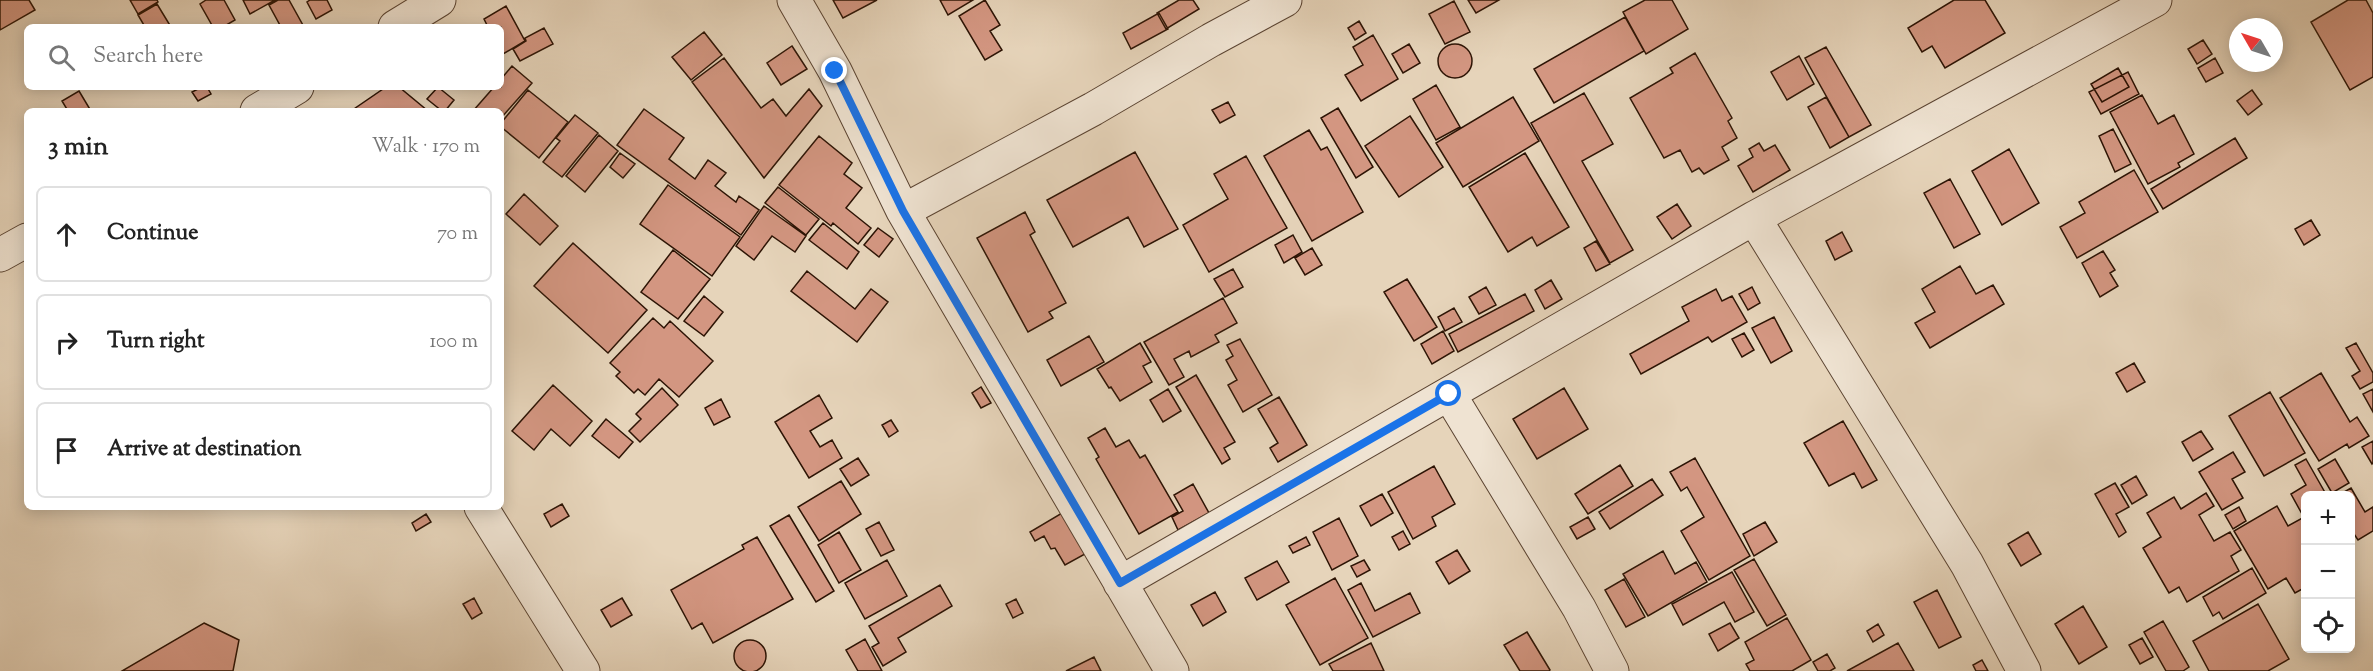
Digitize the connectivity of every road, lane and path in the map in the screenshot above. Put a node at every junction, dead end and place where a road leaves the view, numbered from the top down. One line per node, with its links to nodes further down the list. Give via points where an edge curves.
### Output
1 (439, 0): 5 (street)
2 (794, 0): 8 (street, via 835,71)
3 (1285, 0): 8 (street)
4 (2139, 4): 9 (street)
5 (400, 24)
6 (292, 90): 7 (street)
7 (262, 108)
8 (903, 211): 14 (street)
9 (1754, 218): 12 (street); 18 (street, via 1967,564)
10 (24, 242): 11 (street)
11 (0, 255)
12 (1449, 394): 14 (street); 17 (street)
13 (483, 510): 15 (street)
14 (1120, 583): 16 (street)
15 (583, 671)
16 (1172, 671)
17 (1612, 671)
18 (2024, 671)

